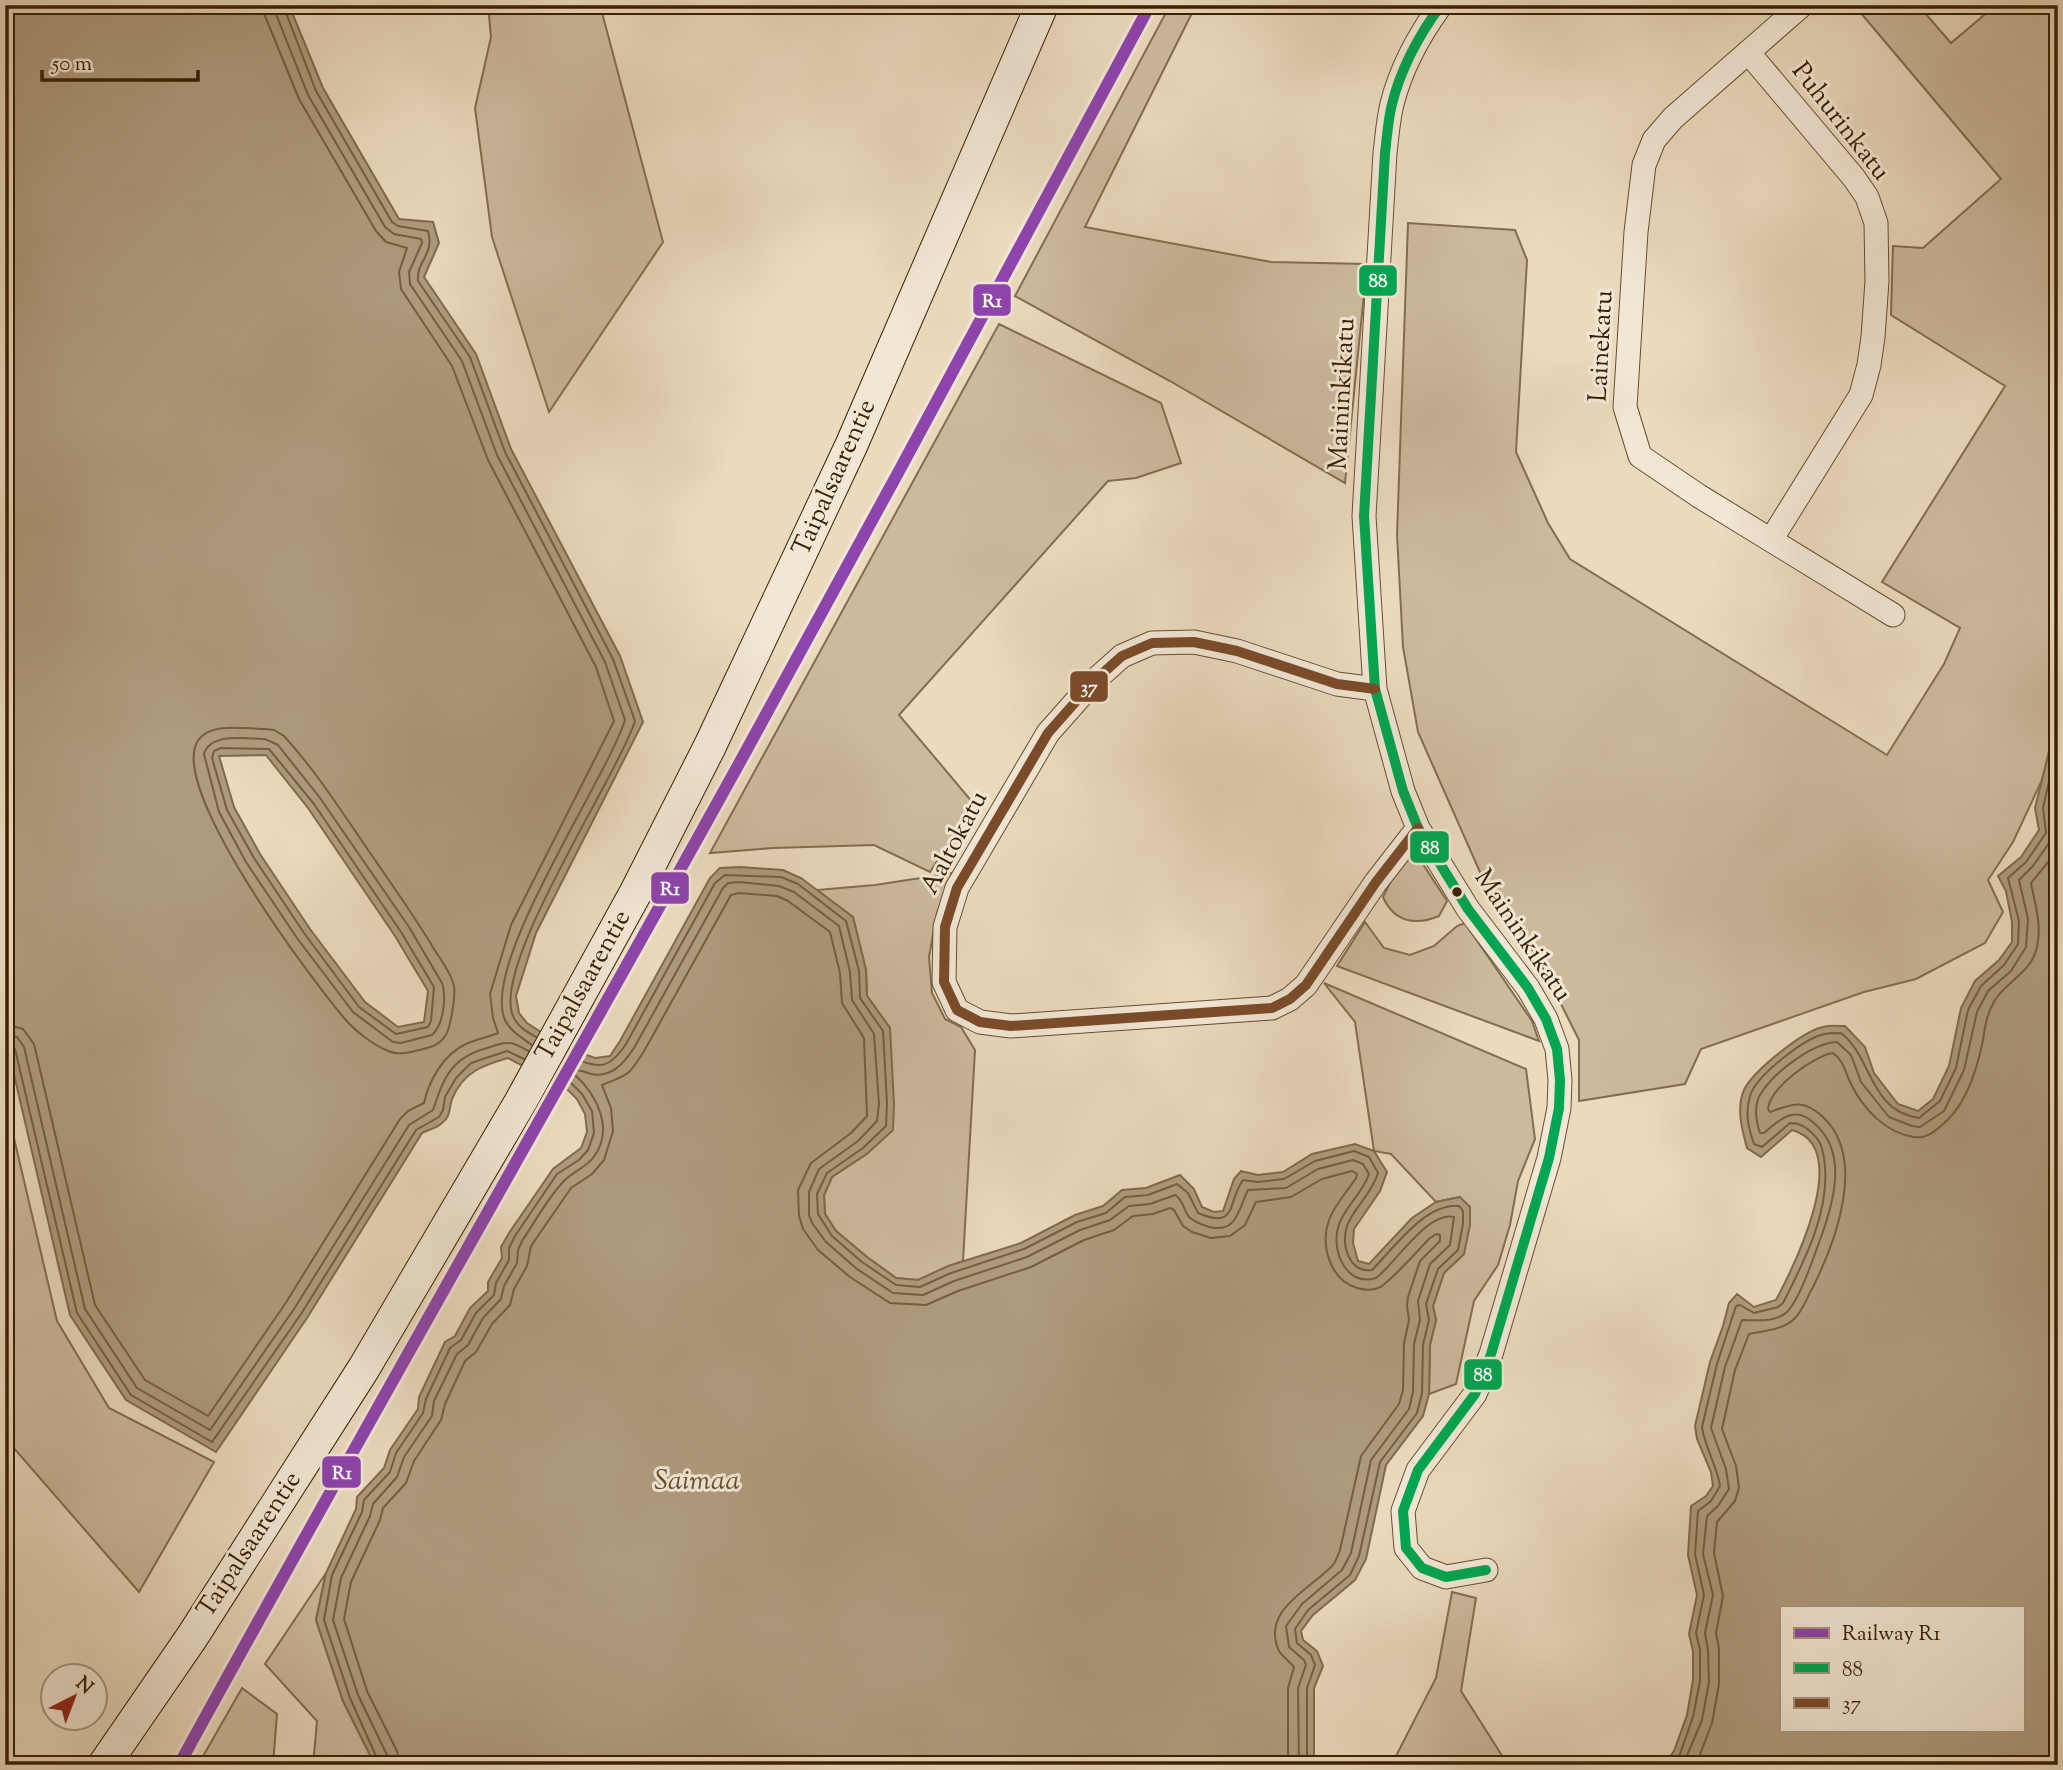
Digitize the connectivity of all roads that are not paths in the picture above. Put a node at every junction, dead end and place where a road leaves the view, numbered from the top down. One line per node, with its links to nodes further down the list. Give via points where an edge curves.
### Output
1 (1042, 5): 10 (main road, Taipalsaarentie, via 777,605 636,892 365,1368)
2 (1441, 5): 7 (street, Maininkikatu, via 1417,39 1404,69 1391,105 1385,153 1364,516)
3 (1802, 5): 4 (street, Lainekatu)
4 (1748, 52): 5 (street, Puhurinkatu, via 1854,178 1877,223 1873,337 1861,395); 5 (street, Lainekatu, via 1672,118 1654,141 1644,165 1625,407 1640,456)
5 (1771, 540): 6 (street, Lainekatu)
6 (1893, 615)
7 (1375, 689): 8 (street, Maininkikatu, via 1402,791); 8 (street, Aaltokatu, via 1337,684 1194,642 1152,643 1122,656 1048,733 957,888 945,927 944,982 957,1010 980,1022 1011,1026 1272,1008 1306,985)
8 (1419, 828): 9 (street, Maininkikatu, via 1468,909 1528,988 1558,1049 1559,1108 1549,1158 1491,1354 1475,1394 1418,1470 1403,1511 1406,1548 1422,1568 1446,1577)
9 (1486, 1570)
10 (104, 1765)

